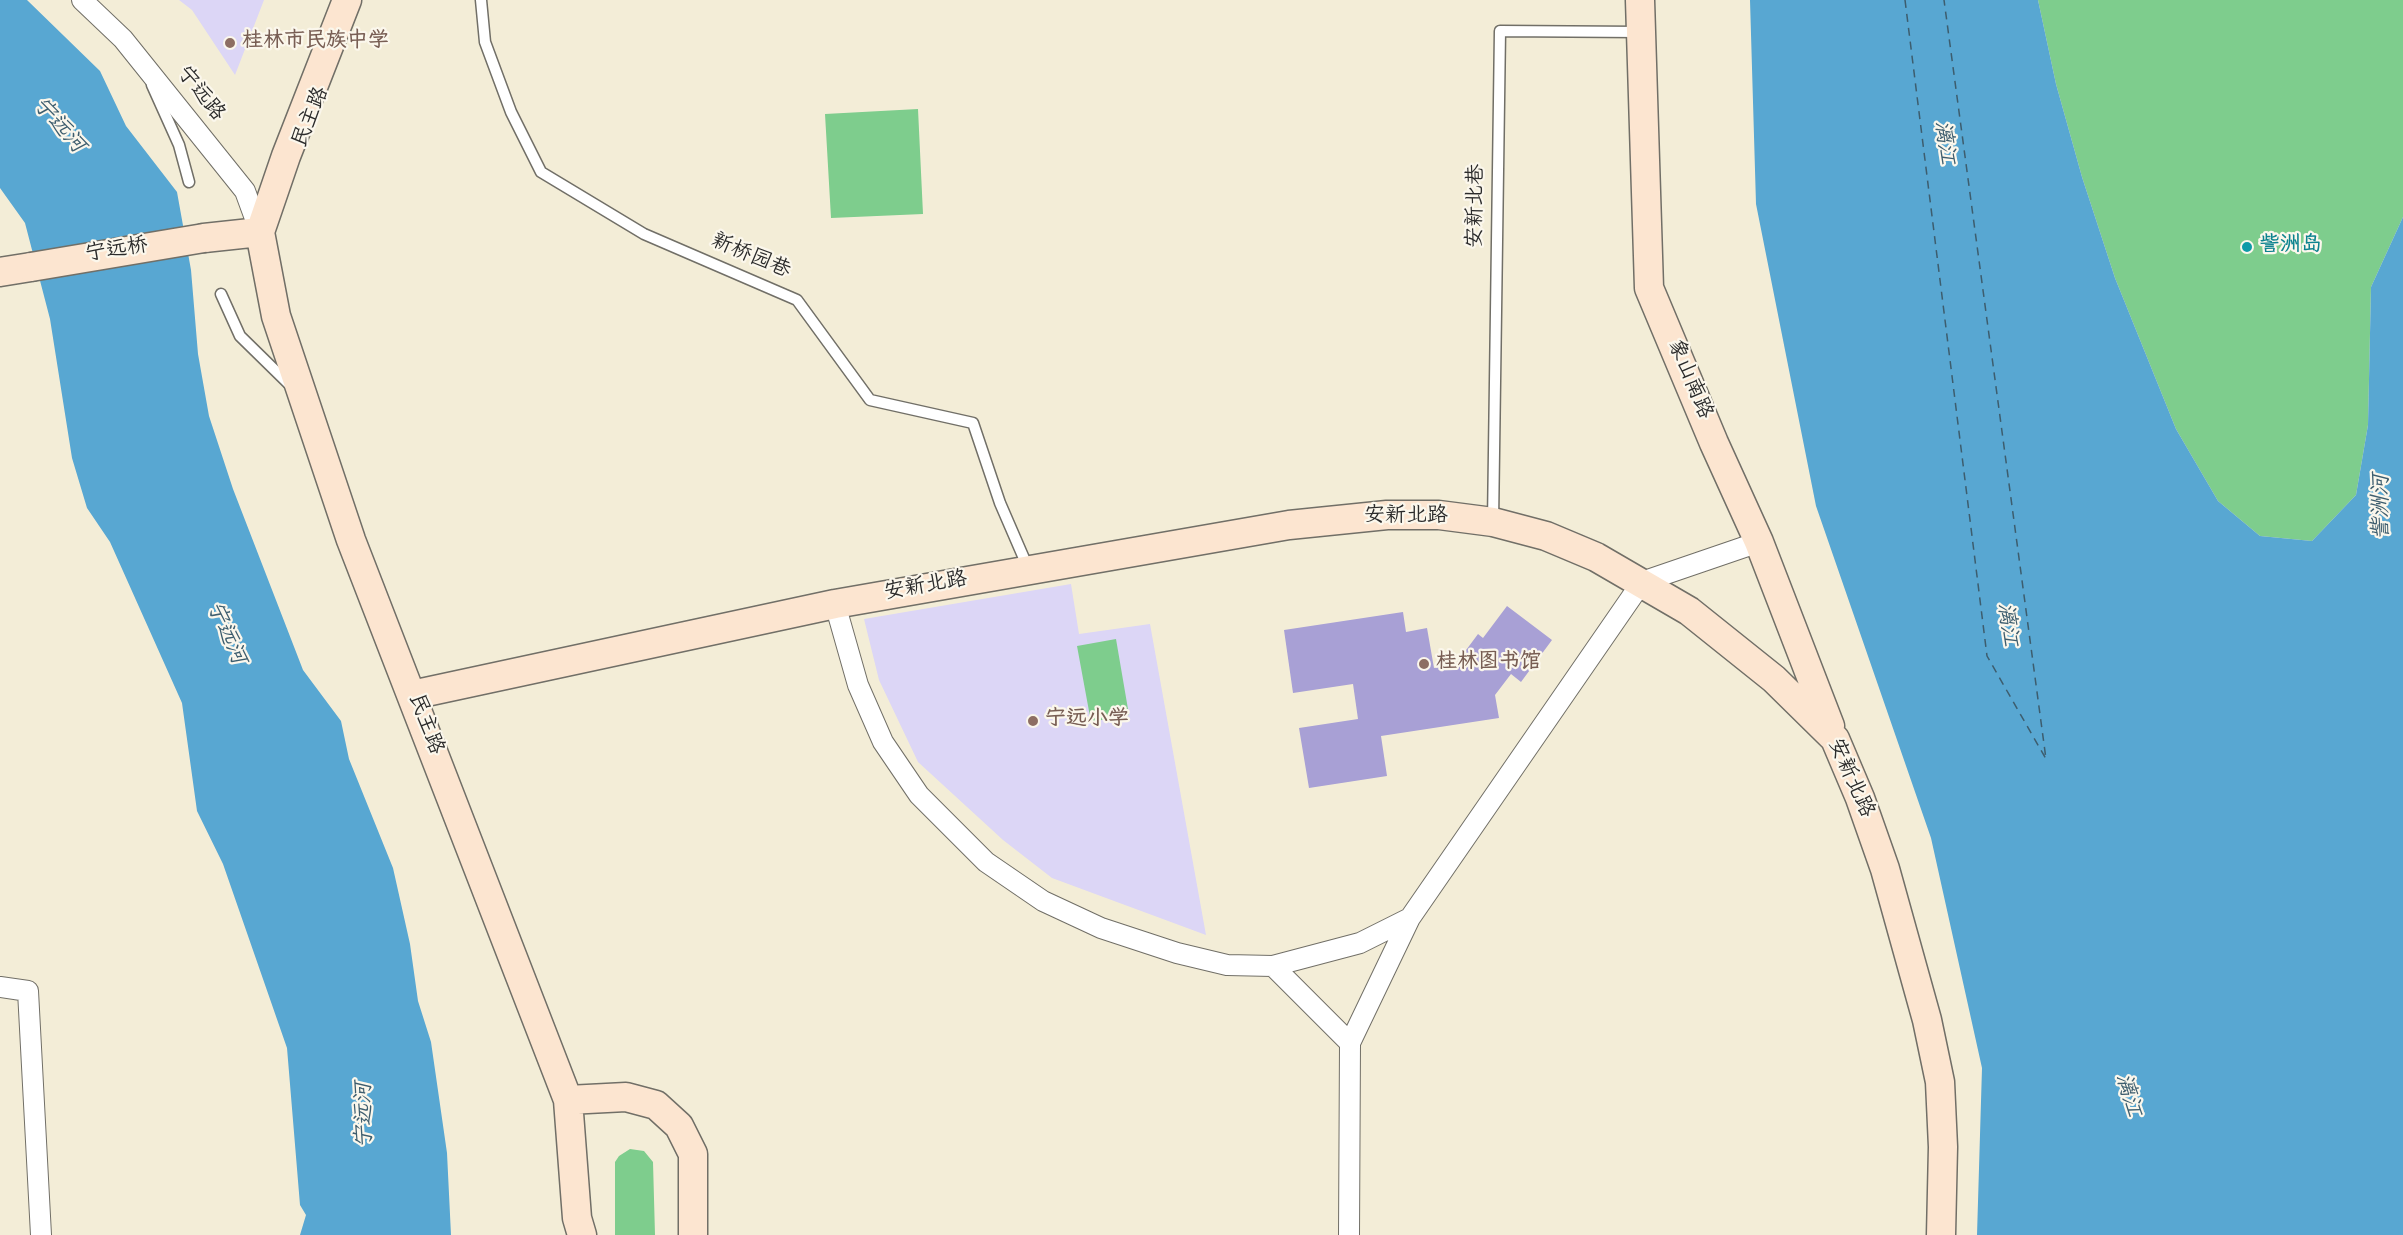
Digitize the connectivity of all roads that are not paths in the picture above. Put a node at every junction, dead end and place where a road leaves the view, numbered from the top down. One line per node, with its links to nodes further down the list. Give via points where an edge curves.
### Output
1 (82, 0): 7 (street, 宁远路)
2 (347, 0): 9 (street, 民主路)
3 (360, 0): 9 (street, 民主路, via 297,159)
4 (481, 0): 15 (lane, 新桥园巷, via 485,42 511,112 541,172 644,234 797,300 870,400 973,423 1000,503)
5 (1640, 0): 6 (street, 象山南路)
6 (1640, 32): 13 (lane, 安新北巷, via 1500,31); 14 (street, 象山南路, via 1649,288)
7 (139, 58): 8 (lane, via 179,145); 9 (street, 宁远路, via 245,191)
8 (189, 182)
9 (260, 232): 10 (street, 宁远桥, bridge); 12 (street, 民主路, via 276,316)
10 (0, 272)
11 (221, 294): 12 (lane, via 240,336)
12 (304, 399): 18 (street, 民主路, via 351,540)
13 (1493, 522): 15 (street, 安新北路, via 1439,515 1339,519); 16 (street, 安新北路, via 1546,536)
14 (1759, 542): 16 (street); 19 (street, 象山南路)
15 (1030, 570): 17 (street, 安新北路)
16 (1642, 582): 19 (street, 安新北路, via 1689,611 1766,672); 20 (street)
17 (835, 604): 18 (street, 安新北路); 21 (street, via 858,685 883,742 919,795 986,862 1043,901 1101,928 1227,965)
18 (412, 695): 24 (street, 民主路)
19 (1835, 739): 29 (street, 安新北路, via 1885,869 1929,1030 1940,1082)
20 (1410, 918): 21 (street, via 1360,943); 23 (street)
21 (1273, 966): 23 (street)
22 (0, 987): 26 (street, via 28,991)
23 (1350, 1043): 28 (street)
24 (568, 1100): 25 (street, 民主路); 27 (street, via 626,1097 656,1105 679,1126 693,1154)
25 (577, 1229)
26 (41, 1235)
27 (693, 1235)
28 (1349, 1235)
29 (1941, 1235)

